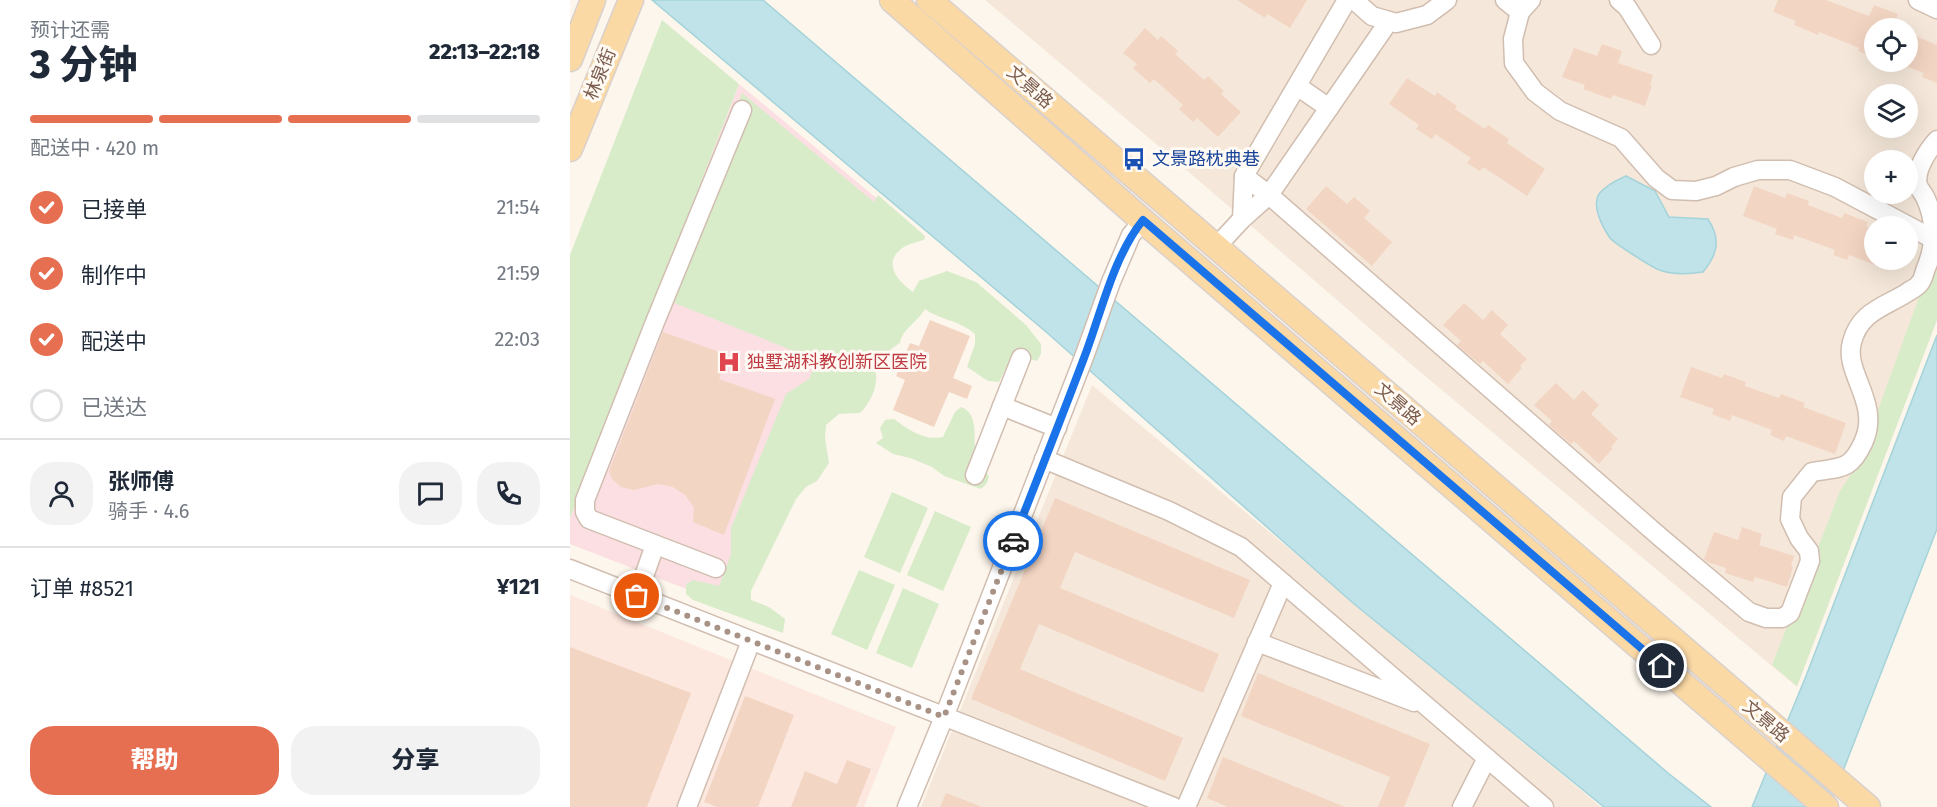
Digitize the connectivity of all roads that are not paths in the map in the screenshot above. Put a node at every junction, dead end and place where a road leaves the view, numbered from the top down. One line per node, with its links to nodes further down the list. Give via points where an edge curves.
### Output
1 (593, 0): 15 (main road, 林泉街)
2 (631, 0): 20 (main road, 林泉街)
3 (892, 0): 24 (main road, 文景路)
4 (929, 0): 26 (main road, 文景路)
5 (1347, 0): 16 (street)
6 (1354, 0): 13 (street, via 1372,16)
7 (1447, 0): 13 (street, via 1427,15 1396,23)
8 (1505, 0): 11 (street)
9 (1619, 0): 14 (street)
10 (1918, 0): 12 (street)
11 (1526, 6): 25 (street, via 1513,39 1514,63 1535,92 1560,111 1622,138 1656,178 1672,190 1696,192 1758,170 1790,170 1835,187)
12 (1937, 9)
13 (1389, 21): 17 (street)
14 (1651, 45)
15 (570, 59)
16 (1297, 86): 17 (street); 21 (street)
17 (1329, 108): 22 (street)
18 (742, 110): 32 (street, via 585,500 589,519)
19 (1937, 140): 25 (street, via 1926,154 1918,184 1933,220)
20 (570, 149)
21 (1245, 176): 22 (street); 23 (street)
22 (1269, 195): 23 (street); 25 (street, via 1660,537 1749,612 1766,618 1782,618 1790,613 1810,561 1809,551 1790,519 1792,497 1812,472 1846,466 1856,458 1866,435 1869,416 1851,355 1858,327 1872,310 1920,284)
23 (1242, 219): 26 (street)
24 (1143, 220): 29 (street, via 1131,235); 48 (main road, 文景路)
25 (1935, 240)
26 (1216, 247): 49 (main road, 文景路)
27 (1021, 358): 28 (street)
28 (1002, 406): 29 (street); 31 (street)
29 (1057, 428): 30 (street)
30 (1044, 459): 35 (street, via 1169,511 1241,547); 40 (street)
31 (975, 475)
32 (655, 545): 33 (street); 36 (street)
33 (716, 568)
34 (570, 569): 36 (street)
35 (1283, 583): 38 (street); 39 (street)
36 (637, 596): 37 (street)
37 (751, 641): 40 (street); 42 (street)
38 (1257, 642): 39 (street); 45 (street)
39 (1426, 707): 41 (street)
40 (944, 717): 43 (street); 44 (street)
41 (1487, 758): 46 (street); 47 (street)
42 (687, 807)
43 (907, 807)
44 (1174, 807)
45 (1186, 807)
46 (1462, 807)
47 (1544, 807)
48 (1826, 807)
49 (1868, 807)

